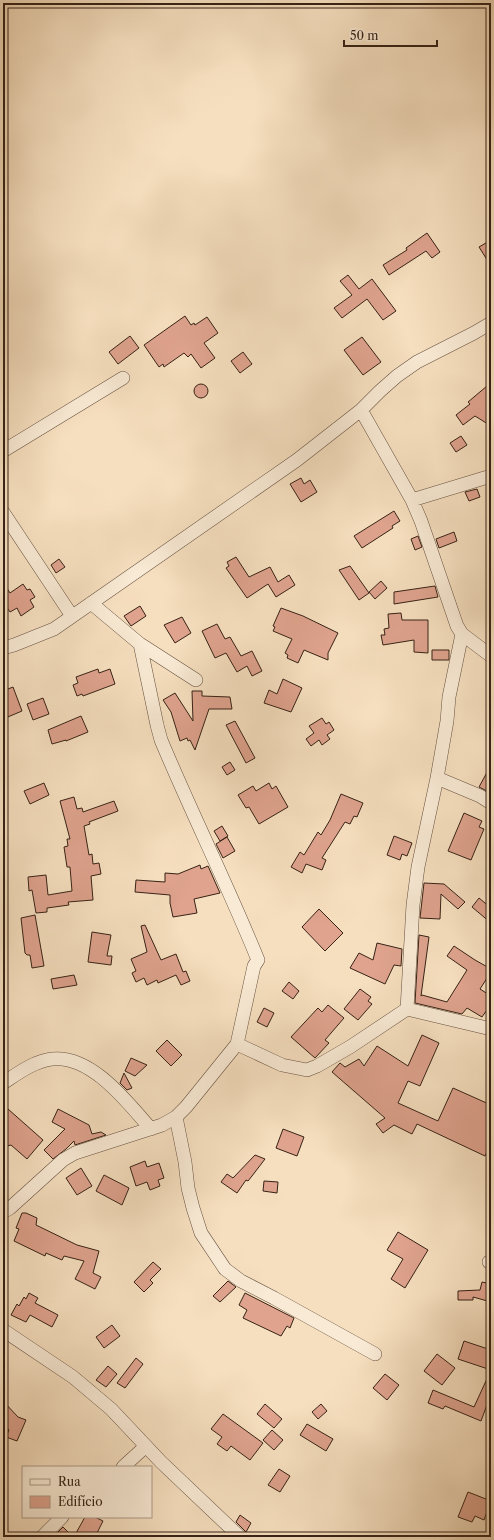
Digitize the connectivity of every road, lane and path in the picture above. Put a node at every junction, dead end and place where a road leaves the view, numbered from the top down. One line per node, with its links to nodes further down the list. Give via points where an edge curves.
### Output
1 (491, 323): 3 (street, via 410,367)
2 (123, 378): 4 (street)
3 (361, 410): 6 (street); 8 (street, via 297,460)
4 (3, 451)
5 (491, 476): 6 (street)
6 (412, 500): 10 (street)
7 (3, 512): 9 (street)
8 (91, 603): 9 (street); 11 (street)
9 (72, 616): 12 (street, via 40,636)
10 (462, 634): 13 (street); 15 (street, via 449,697)
11 (140, 644): 14 (street); 19 (street, via 161,740 258,960 254,966)
12 (3, 648)
13 (491, 656)
14 (196, 680)
15 (437, 778): 16 (street); 17 (street, via 417,875)
16 (491, 803)
17 (407, 1009): 18 (street); 19 (street, via 350,1047 306,1070 282,1065)
18 (491, 1029)
19 (237, 1044): 21 (street)
20 (3, 1083): 22 (street, via 37,1063 52,1059 74,1062 117,1090)
21 (176, 1117): 22 (street); 25 (street, via 188,1188 201,1233 225,1269 241,1281)
22 (151, 1129): 23 (street, via 75,1153 63,1160)
23 (3, 1212)
24 (3, 1330): 26 (street, via 73,1377 111,1408)
25 (375, 1354)
26 (146, 1446): 27 (street); 30 (street)
27 (124, 1466)
28 (61, 1518): 29 (street)
29 (42, 1537)
30 (240, 1537)

